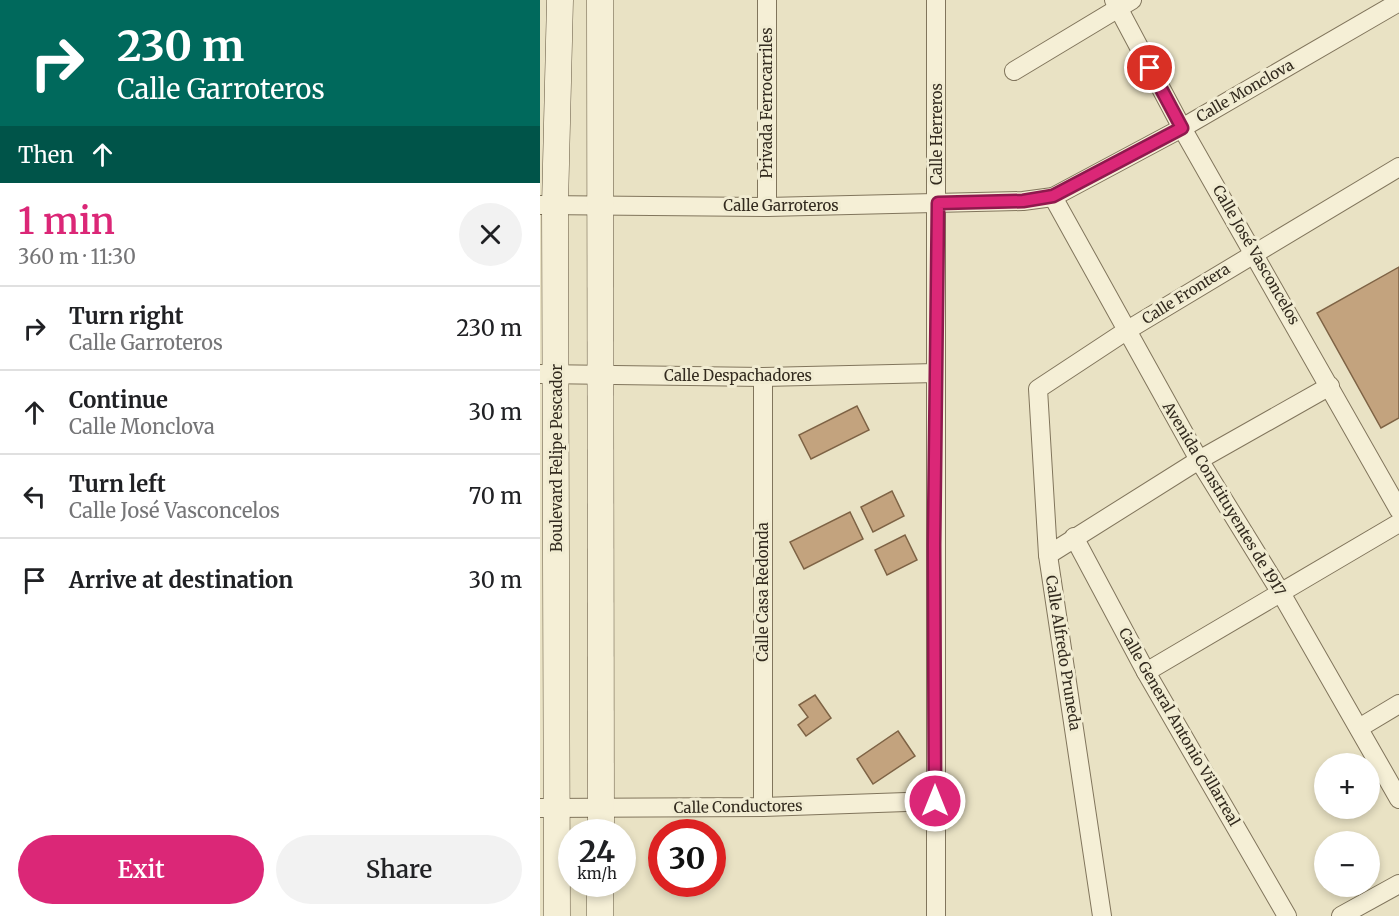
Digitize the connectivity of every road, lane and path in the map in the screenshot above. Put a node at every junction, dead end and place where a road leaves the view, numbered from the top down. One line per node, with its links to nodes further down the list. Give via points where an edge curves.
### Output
1 (560, 0): 14 (street, Boulevard Felipe Pescador)
2 (600, 0): 13 (street)
3 (767, 0): 15 (street, Privada Ferrocarriles)
4 (936, 0): 12 (street, Calle Herreros)
5 (1122, 2): 7 (street); 8 (street, Calle José Vasconcelos)
6 (1399, 2): 8 (street, Calle Monclova)
7 (1014, 71)
8 (1182, 128): 10 (street, Calle Monclova); 16 (street, Calle José Vasconcelos)
9 (1399, 167): 16 (street, Calle Frontera)
10 (1053, 196): 11 (street, Calle Monclova); 17 (street, Avenida Constituyentes de 1917)
11 (1023, 201): 12 (street, Calle Garroteros)
12 (938, 203): 15 (street, Calle Garroteros); 18 (street, Calle Herreros)
13 (599, 204): 14 (street, Calle Garroteros); 15 (street, Calle Garroteros); 20 (street)
14 (548, 205): 19 (street, Boulevard Felipe Pescador)
15 (767, 207)
16 (1254, 252): 17 (street, Calle Frontera); 22 (street, Calle José Vasconcelos)
17 (1126, 331): 23 (street, Calle Frontera); 24 (street, Avenida Constituyentes de 1917)
18 (936, 373): 21 (street, Calle Despachadores); 34 (street, Calle Herreros)
19 (549, 374): 20 (street, Calle Despachadores); 36 (street, Boulevard Felipe Pescador)
20 (600, 376): 21 (street, Calle Despachadores); 38 (street)
21 (763, 377): 35 (street, Calle Casa Redonda)
22 (1330, 386): 24 (street); 25 (street, Calle José Vasconcelos)
23 (1038, 389): 28 (street, Calle Alfredo Pruneda)
24 (1199, 460): 27 (street); 29 (street, Avenida Constituyentes de 1917)
25 (1399, 510)
26 (1399, 523): 29 (street)
27 (1074, 537): 28 (street); 30 (street, Calle General Antonio Villarreal)
28 (1048, 555): 45 (street, Calle Alfredo Pruneda)
29 (1281, 593): 30 (street); 32 (street, Avenida Constituyentes de 1917)
30 (1146, 672): 46 (street, Calle General Antonio Villarreal)
31 (1399, 704): 32 (street)
32 (1359, 728): 33 (street, Avenida Constituyentes de 1917)
33 (1399, 799)
34 (935, 801): 35 (street, Calle Conductores); 44 (street, Calle Herreros)
35 (763, 807): 39 (street, Calle Conductores)
36 (548, 808): 37 (street, Calle Conductores); 42 (street, Boulevard Felipe Pescador)
37 (597, 819)
38 (601, 819)
39 (613, 819)
40 (1399, 884): 47 (street)
41 (600, 897): 43 (street)
42 (557, 916)
43 (600, 916)
44 (936, 916)
45 (1102, 916)
46 (1287, 916)
47 (1341, 916)

